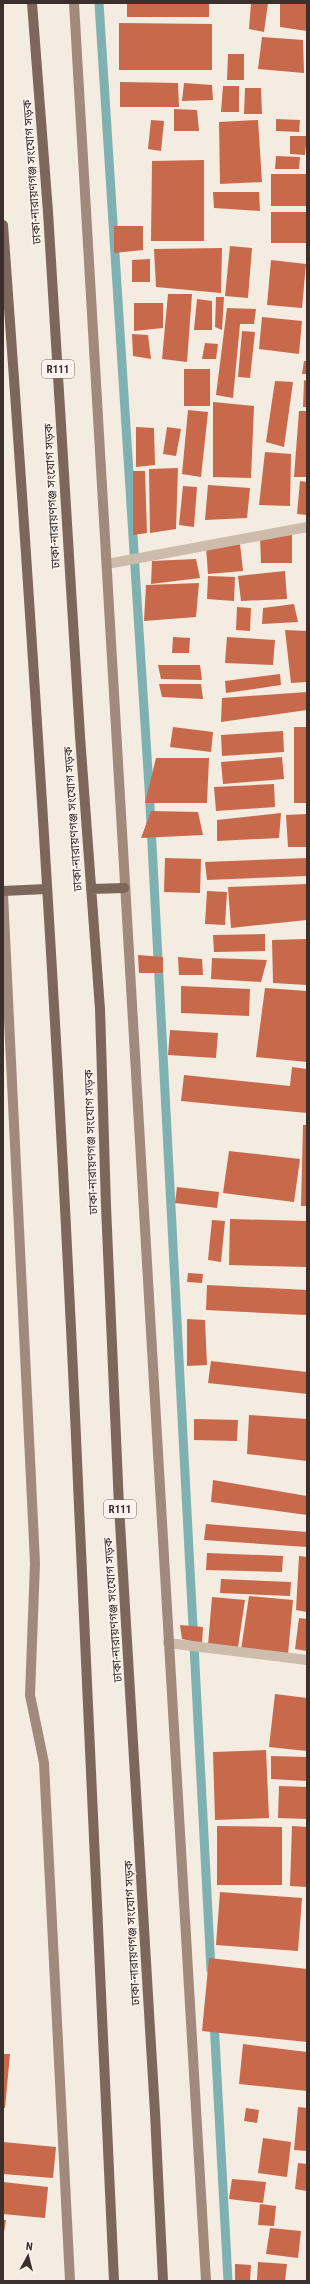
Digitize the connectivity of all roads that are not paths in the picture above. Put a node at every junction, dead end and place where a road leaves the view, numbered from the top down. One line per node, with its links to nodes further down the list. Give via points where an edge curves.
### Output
1 (32, 3): 7 (main road, ঢাকা-নারায়ণগঞ্জ সংযোগ সড়ক / R111, via 48,212)
2 (74, 3): 5 (street)
3 (3, 224): 8 (main road, via 28,578)
4 (307, 527): 5 (street)
5 (107, 564): 6 (street)
6 (124, 888): 7 (main road); 10 (street)
7 (91, 889): 14 (main road, ঢাকা-নারায়ণগঞ্জ সংযোগ সড়ক / R111, via 100,1010 119,1506)
8 (46, 890): 9 (main road); 13 (main road, via 79,1505)
9 (3, 893): 12 (street, via 35,1562 30,1695 44,1763)
10 (168, 1644): 11 (street); 15 (street)
11 (307, 1660)
12 (70, 2281)
13 (114, 2281)
14 (163, 2281)
15 (206, 2281)

